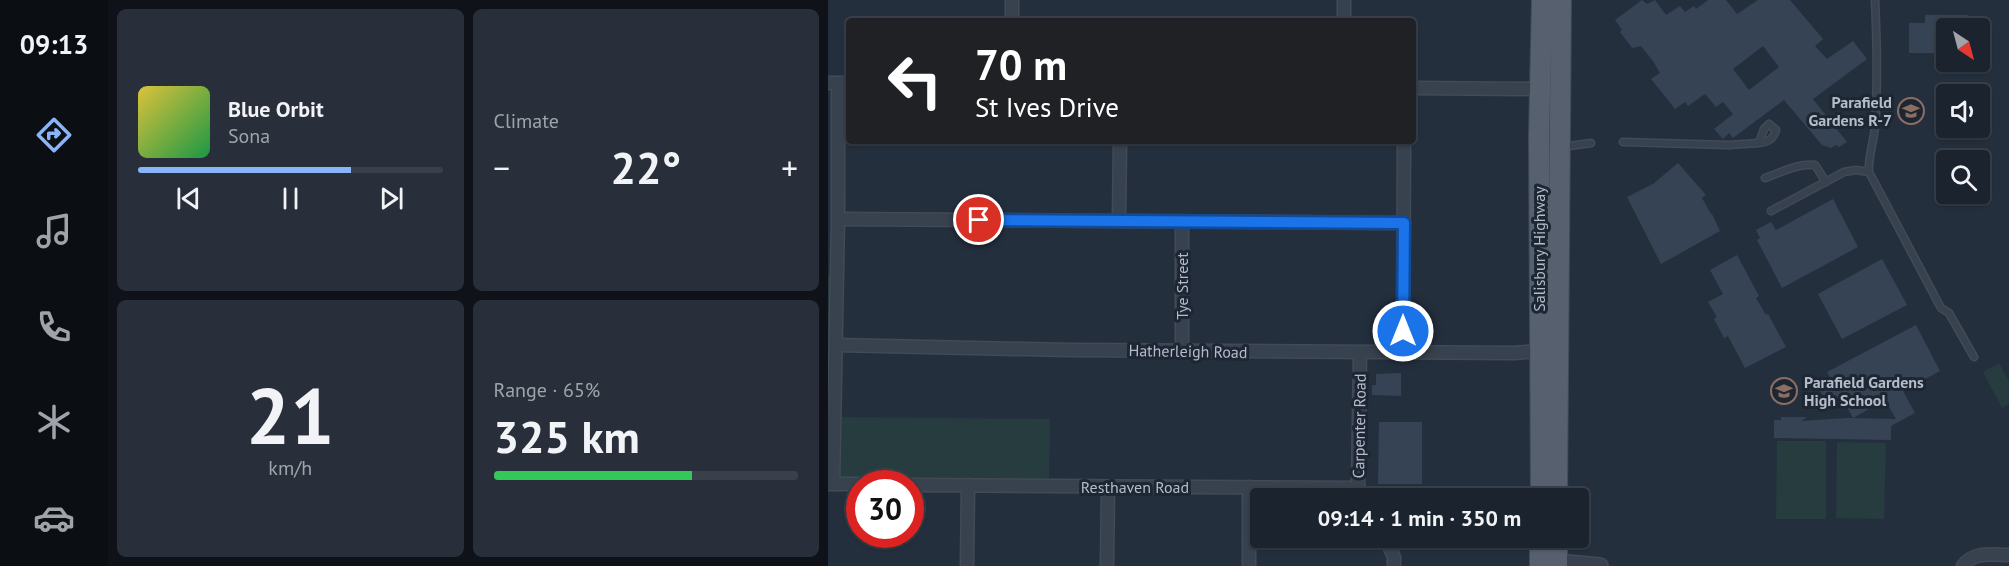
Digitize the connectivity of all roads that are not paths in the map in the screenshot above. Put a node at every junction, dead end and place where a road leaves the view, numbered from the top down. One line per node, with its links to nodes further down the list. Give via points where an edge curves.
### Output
1 (1012, 0): 6 (street)
2 (1344, 0): 7 (street)
3 (1542, 0): 10 (main road, Salisbury Highway)
4 (1561, 0): 16 (main road, Salisbury Highway)
5 (1875, 0): 17 (lane, via 1878,65)
6 (1012, 18)
7 (1344, 18)
8 (838, 83): 21 (street)
9 (1416, 88): 10 (street)
10 (1540, 89): 27 (main road, Salisbury Highway)
11 (1623, 142): 13 (lane)
12 (1591, 143): 16 (lane)
13 (1759, 143)
14 (1120, 144): 22 (street)
15 (1404, 144): 24 (street)
16 (1560, 147): 27 (main road, Salisbury Highway)
17 (1869, 172): 19 (lane, via 1844,172); 30 (lane, via 1941,308 1949,314)
18 (1766, 178): 19 (lane, via 1808,164 1815,165)
19 (1826, 182): 20 (lane)
20 (1771, 211)
21 (838, 219): 22 (street); 25 (street)
22 (1119, 220): 23 (street)
23 (1182, 221): 24 (street); 26 (street, Tye Street)
24 (1404, 223): 29 (street)
25 (836, 345): 26 (street, Hatherleigh Road); 31 (street)
26 (1182, 351): 28 (street, Hatherleigh Road)
27 (1549, 351): 29 (street, Hatherleigh Road); 37 (main road, Salisbury Highway); 38 (main road, Salisbury Highway)
28 (1360, 353): 29 (street, Hatherleigh Road); 36 (street, Carpenter Road)
29 (1403, 353)
30 (1974, 357)
31 (831, 484)
32 (924, 485): 33 (street, Resthaven Road)
33 (968, 485): 34 (street, Resthaven Road); 44 (street)
34 (1108, 486): 35 (street, Resthaven Road); 45 (street)
35 (1249, 488): 46 (street)
36 (1361, 488)
37 (1542, 488)
38 (1556, 488)
39 (1390, 548): 47 (street)
40 (1543, 548): 43 (main road)
41 (1553, 548): 43 (main road)
42 (2009, 555): 49 (street, via 1978,555)
43 (1548, 564): 48 (street)
44 (967, 566)
45 (1107, 566)
46 (1249, 566)
47 (1394, 566)
48 (1600, 566)
49 (1964, 566)

